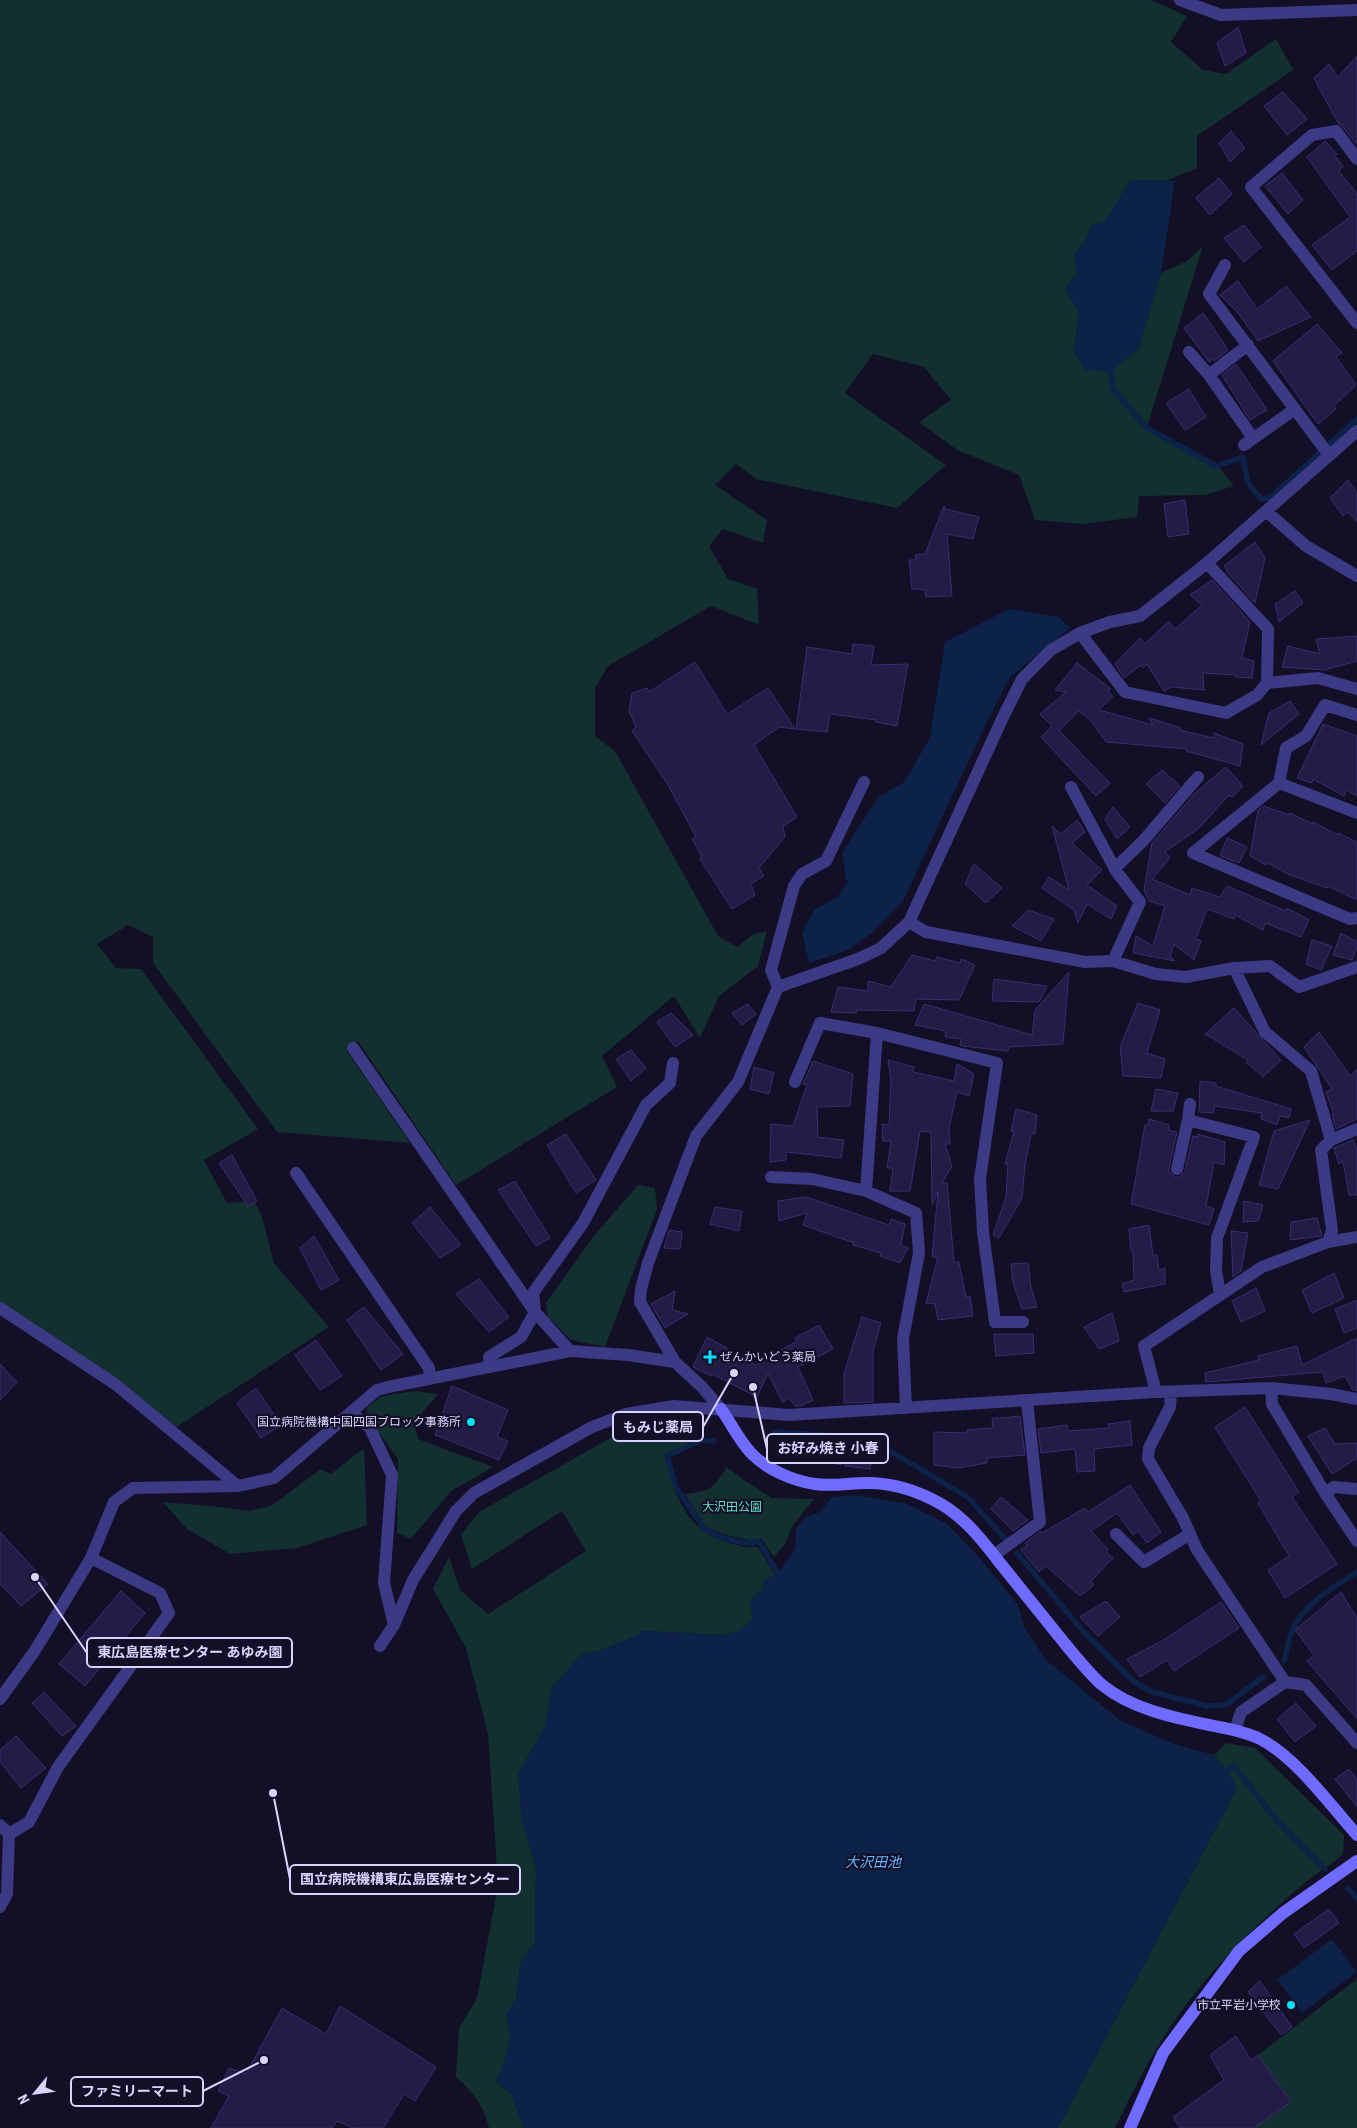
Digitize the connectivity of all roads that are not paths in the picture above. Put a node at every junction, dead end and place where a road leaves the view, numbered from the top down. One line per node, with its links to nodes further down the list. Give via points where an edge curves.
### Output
1 (1180, 0): 2 (street, via 1222,15)
2 (1357, 10)
3 (1357, 159): 5 (street, via 1336,131 1312,135 1251,187)
4 (1224, 264): 6 (street, via 1209,294)
5 (1357, 323)
6 (1248, 345): 8 (street); 9 (street)
7 (1189, 352): 8 (street)
8 (1209, 375): 9 (street, via 1249,442)
9 (1295, 409): 11 (street)
10 (1357, 431): 11 (street)
11 (1329, 455): 12 (street)
12 (1266, 511): 13 (street); 14 (street, via 1306,546)
13 (1207, 563): 15 (street, via 1140,616); 16 (street, via 1268,629)
14 (1357, 576)
15 (1080, 633): 16 (street, via 1125,692 1226,713 1257,695); 26 (street, via 1052,650 1022,679)
16 (1267, 683): 17 (street, via 1318,678)
17 (1357, 689)
18 (1357, 715): 21 (street, via 1325,705 1306,736 1286,748)
19 (1198, 777): 24 (street)
20 (864, 782): 30 (street, via 826,861 802,874 794,886 771,970)
21 (1279, 783): 23 (street); 25 (street, via 1194,853 1350,919)
22 (1071, 787): 24 (street)
23 (1357, 813)
24 (1115, 868): 27 (street, via 1140,902)
25 (1357, 918)
26 (909, 922): 27 (street, via 926,932 1085,962); 30 (street, via 881,948)
27 (1113, 961): 29 (street, via 1156,974 1186,977)
28 (1357, 967): 29 (street, via 1300,987 1270,966)
29 (1234, 968): 38 (street, via 1265,1032 1311,1070)
30 (778, 987): 50 (street, via 738,1082 696,1136 643,1280 640,1302)
31 (877, 1033): 34 (street, via 820,1023); 42 (street); 48 (street, via 997,1063 980,1179 983,1232 995,1322)
32 (353, 1048): 47 (street)
33 (672, 1063): 47 (street, via 670,1083 646,1105 583,1223 533,1293)
34 (795, 1082)
35 (1190, 1104): 36 (street)
36 (1188, 1120): 39 (street); 45 (street, via 1254,1137 1217,1238 1216,1271)
37 (1357, 1129): 38 (street)
38 (1331, 1140): 44 (street, via 1321,1150 1332,1230)
39 (1177, 1169)
40 (296, 1173): 52 (street, via 429,1368)
41 (771, 1177): 42 (street, via 812,1179)
42 (866, 1191): 58 (street, via 916,1213 919,1253 903,1339)
43 (1357, 1237): 44 (street)
44 (1328, 1242): 45 (street, via 1262,1267)
45 (1220, 1294): 54 (street, via 1144,1346)
46 (0, 1308): 61 (street, via 115,1384)
47 (535, 1312): 49 (street); 51 (street, via 521,1336 489,1357)
48 (1023, 1322)
49 (570, 1351): 50 (street); 51 (street)
50 (675, 1362): 59 (street)
51 (490, 1367): 52 (street)
52 (430, 1379): 60 (street, via 377,1390)
53 (1271, 1388): 55 (street); 56 (street); 63 (street, via 1272,1404)
54 (1156, 1392): 55 (street); 57 (street)
55 (1171, 1392): 65 (street, via 1170,1407 1149,1448 1148,1459)
56 (1357, 1398)
57 (1027, 1401): 58 (street); 67 (street, via 1040,1522)
58 (906, 1408): 59 (street, via 788,1415)
59 (721, 1409): 67 (street, via 751,1452 770,1467 792,1478 815,1484 873,1483 898,1486 920,1494 962,1519); 69 (street, via 674,1406 626,1414 592,1427 474,1493 456,1512 412,1580)
60 (351, 1412): 61 (street, via 274,1478); 69 (street, via 370,1428 392,1475 384,1583)
61 (238, 1486): 68 (street, via 133,1488 114,1502)
62 (1357, 1489): 63 (street, via 1334,1487)
63 (1324, 1493): 66 (street)
64 (1116, 1534): 65 (street, via 1144,1562)
65 (1190, 1534): 71 (street, via 1197,1550)
66 (1357, 1541)
67 (994, 1555): 73 (street, via 1060,1638 1102,1684 1148,1709)
68 (91, 1558): 72 (street, via 34,1652); 75 (street, via 160,1594 169,1613 58,1767 29,1822)
69 (394, 1625): 70 (street)
70 (380, 1646)
71 (1285, 1682): 73 (street, via 1242,1712); 74 (street, via 1306,1685)
72 (0, 1699)
73 (1235, 1730): 76 (street, via 1260,1738 1280,1752)
74 (1357, 1743)
75 (4, 1830): 78 (street, via 7,1894)
76 (1357, 1835)
77 (1357, 1861): 79 (street, via 1282,1913 1239,1951 1163,2052)
78 (0, 1907)
79 (1130, 2128)

